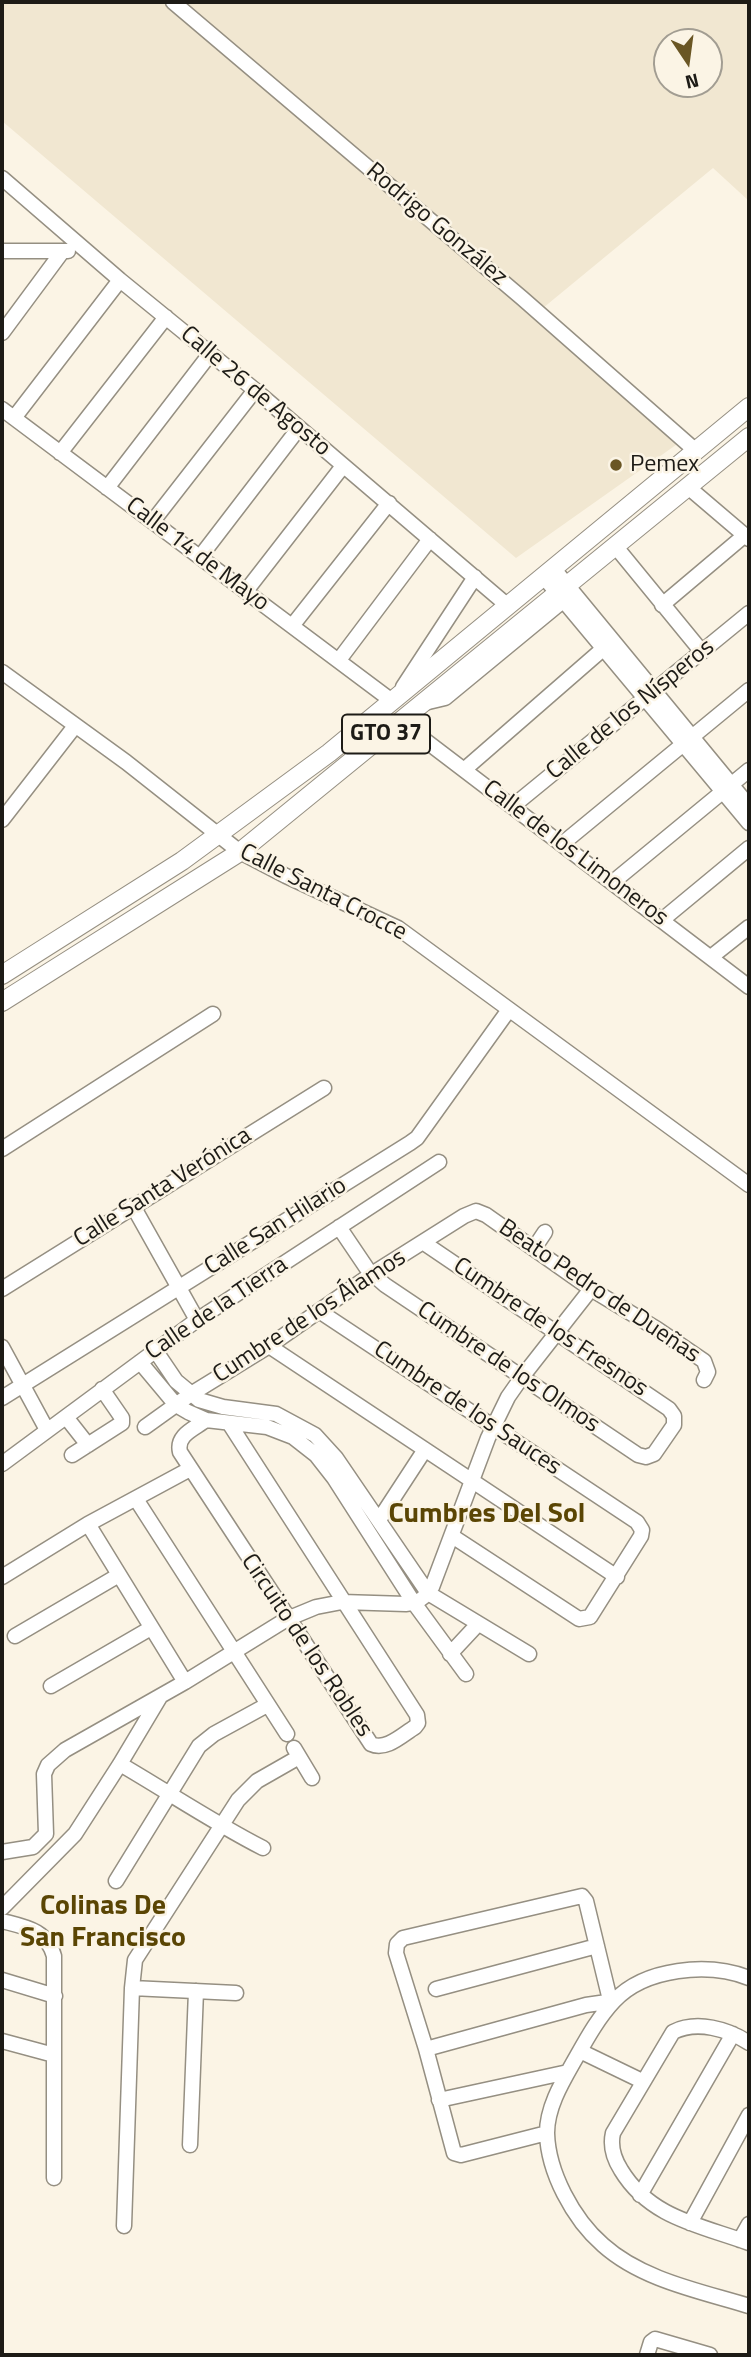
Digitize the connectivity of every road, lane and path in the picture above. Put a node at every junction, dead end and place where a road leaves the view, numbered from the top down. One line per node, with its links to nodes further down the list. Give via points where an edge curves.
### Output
1 (173, 2): 16 (street, Rodrigo González)
2 (2, 178): 3 (street, Calle 26 de Agosto)
3 (83, 247): 4 (street); 6 (street, Calle 26 de Agosto)
4 (62, 252): 5 (street); 8 (street)
5 (5, 255)
6 (120, 280): 7 (street, Calle 26 de Agosto); 13 (street)
7 (166, 317): 9 (street, Calle 26 de Agosto); 17 (street)
8 (2, 333)
9 (210, 354): 10 (street, Calle 26 de Agosto); 20 (street)
10 (255, 390): 14 (street, Calle 26 de Agosto); 22 (street)
11 (749, 407): 16 (main road, GTO 37)
12 (2, 409): 13 (street, Calle 14 de Mayo)
13 (14, 418): 17 (street, Calle 14 de Mayo)
14 (299, 428): 18 (street, Calle 26 de Agosto); 26 (street)
15 (749, 437): 19 (main road, GTO 37)
16 (696, 451): 27 (main road, GTO 37)
17 (60, 453): 20 (street, Calle 14 de Mayo)
18 (344, 466): 21 (street, Calle 26 de Agosto); 29 (street)
19 (688, 487): 23 (street); 25 (main road, GTO 37)
20 (107, 488): 22 (street, Calle 14 de Mayo)
21 (389, 503): 24 (street, Calle 26 de Agosto); 34 (street)
22 (153, 521): 26 (street, Calle 14 de Mayo)
23 (747, 537): 31 (street)
24 (430, 539): 28 (street, Calle 26 de Agosto); 37 (street)
25 (616, 547): 30 (main road, GTO 37); 31 (street)
26 (200, 557): 29 (street, Calle 14 de Mayo)
27 (548, 572): 30 (street); 32 (main road, GTO 37)
28 (475, 577): 32 (street, Calle 26 de Agosto); 41 (street)
29 (246, 592): 34 (street, Calle 14 de Mayo)
30 (565, 593): 35 (street); 40 (street); 42 (main road, GTO 37)
31 (662, 605): 36 (street)
32 (508, 606): 41 (main road, GTO 37)
33 (749, 614): 36 (street, Calle de los Nísperos)
34 (292, 626): 37 (street, Calle 14 de Mayo)
35 (604, 648): 40 (street); 45 (street)
36 (702, 652): 40 (street, Calle de los Nísperos)
37 (339, 660): 41 (street, Calle 14 de Mayo)
38 (2, 673): 43 (street, Calle Santa Crocce)
39 (749, 690): 44 (street)
40 (650, 694): 44 (street); 48 (street, Calle de los Nísperos)
41 (394, 699): 52 (main road, GTO 37)
42 (401, 722): 45 (street, Calle de los Limoneros); 55 (main road, GTO 37)
43 (75, 726): 50 (street); 52 (street, Calle Santa Crocce)
44 (687, 740): 47 (street); 53 (street)
45 (465, 769): 48 (street, Calle de los Limoneros)
46 (749, 770): 47 (street)
47 (727, 788): 49 (street); 51 (street); 56 (street)
48 (513, 806): 53 (street, Calle de los Limoneros)
49 (749, 806)
50 (2, 820)
51 (749, 823)
52 (220, 834): 55 (street, Calle Santa Crocce); 60 (main road, GTO 37)
53 (562, 844): 56 (street, Calle de los Limoneros)
54 (749, 848): 57 (street)
55 (240, 852): 62 (main road, GTO 37); 63 (street, Calle Santa Crocce, via 398,928)
56 (613, 882): 57 (street, Calle de los Limoneros)
57 (662, 920): 59 (street, Calle de los Limoneros)
58 (749, 927): 59 (street)
59 (712, 957): 61 (street, Calle de los Limoneros)
60 (2, 975)
61 (749, 987)
62 (2, 1002)
63 (508, 1011): 68 (street, Calle Santa Crocce); 76 (street, Calle San Hilario, via 416,1138)
64 (213, 1014): 66 (street)
65 (324, 1088): 69 (street, Calle Santa Verónica)
66 (2, 1149)
67 (439, 1162): 71 (street, Calle de la Tierra)
68 (749, 1185)
69 (133, 1206): 76 (street); 77 (street, Calle Santa Verónica)
70 (476, 1211): 73 (street, Cumbre de los Álamos); 74 (street, Beato Pedro de Dueñas)
71 (339, 1227): 75 (street, Cumbre de los Olmos); 80 (street, Calle de la Tierra)
72 (545, 1232): 74 (street)
73 (424, 1243): 75 (street, Cumbre de los Álamos); 81 (street, Cumbre de los Fresnos)
74 (535, 1247): 78 (street, Beato Pedro de Dueñas)
75 (372, 1274): 79 (street, Cumbre de los Álamos); 86 (street, Cumbre de los Olmos)
76 (179, 1288): 80 (street); 88 (street, Calle San Hilario)
77 (2, 1289)
78 (591, 1289): 81 (street); 87 (street, Beato Pedro de Dueñas, via 704,1361 708,1372)
79 (319, 1311): 82 (street, Cumbre de los Álamos); 97 (street, Cumbre de los Sauces)
80 (197, 1320): 84 (street, Calle de la Tierra)
81 (557, 1333): 86 (street); 102 (street, Cumbre de los Fresnos, via 669,1409 674,1425 654,1454)
82 (269, 1346): 90 (street, Cumbre de los Álamos); 100 (street)
83 (2, 1347): 88 (street)
84 (155, 1350): 85 (street, Calle de la Tierra); 90 (street)
85 (140, 1362): 89 (street, Calle de la Tierra); 92 (street)
86 (522, 1377): 97 (street); 102 (street, Cumbre de los Olmos)
87 (704, 1380)
88 (23, 1385): 91 (street, Calle San Hilario); 98 (street)
89 (102, 1389): 93 (street, Calle de la Tierra); 99 (street, via 122,1421)
90 (191, 1394): 92 (street, Cumbre de los Álamos); 107 (street, via 223,1407 276,1414 315,1435)
91 (2, 1398)
92 (176, 1405): 94 (street); 96 (street, Cumbre de los Álamos)
93 (66, 1416): 98 (street, Calle de la Tierra); 99 (street)
94 (206, 1420): 95 (street); 104 (street, Circuito de los Robles, via 178,1445)
95 (229, 1423): 114 (street, Circuito de los Robles); 115 (street, via 267,1427 293,1437 316,1455)
96 (145, 1427)
97 (493, 1427): 105 (street); 112 (street, Cumbre de los Sauces, via 637,1522 641,1536)
98 (47, 1430): 103 (street, Calle de la Tierra)
99 (88, 1445): 101 (street)
100 (424, 1451): 105 (street); 107 (street)
101 (72, 1455)
102 (646, 1457)
103 (2, 1464)
104 (190, 1469): 106 (street); 116 (street, Circuito de los Robles)
105 (472, 1482): 109 (street); 112 (street)
106 (136, 1499): 108 (street); 120 (street)
107 (379, 1520): 113 (street)
108 (89, 1524): 110 (street); 111 (street)
109 (452, 1536): 112 (street, via 579,1619 590,1617); 113 (street)
110 (119, 1575): 118 (street); 119 (street)
111 (2, 1577)
112 (617, 1577)
113 (428, 1593): 115 (street); 117 (street)
114 (342, 1602): 115 (street); 116 (street); 116 (street, Circuito de los Robles, via 417,1715 415,1727 381,1747 371,1744)
115 (414, 1603): 121 (street)
116 (287, 1619): 120 (street)
117 (478, 1624): 121 (street); 122 (street)
118 (151, 1628): 124 (street); 125 (street)
119 (15, 1636)
120 (234, 1652): 124 (street); 127 (street)
121 (450, 1654): 123 (street)
122 (528, 1654)
123 (466, 1674)
124 (185, 1682): 126 (street)
125 (51, 1686)
126 (160, 1696): 128 (street); 129 (street)
127 (268, 1705): 130 (street); 133 (street, via 206,1739)
128 (125, 1716): 129 (street); 135 (street, via 65,1750 48,1765 43,1787 46,1834)
129 (140, 1729): 131 (street)
130 (286, 1734)
131 (120, 1764): 133 (street); 138 (street, via 75,1834)
132 (312, 1778): 134 (street, via 297,1753 250,1787)
133 (171, 1793): 134 (street); 139 (street)
134 (223, 1827): 136 (street); 145 (street, via 140,1950)
135 (33, 1847): 137 (street); 138 (street)
136 (263, 1848)
137 (2, 1852)
138 (46, 1861): 140 (street)
139 (116, 1881)
140 (2, 1908)
141 (2, 1921): 149 (street, via 46,1939 54,1956)
142 (597, 1946): 146 (street); 150 (street); 154 (street, via 585,1898 578,1896 403,1938 396,1953)
143 (749, 1978): 150 (street, via 695,1969 638,1983)
144 (2, 1980): 149 (street)
145 (132, 1988): 147 (street); 167 (street)
146 (436, 1989)
147 (195, 1990): 148 (street); 162 (street)
148 (236, 1993)
149 (55, 1996): 156 (street)
150 (612, 2001): 154 (street); 155 (street)
151 (733, 2034): 153 (street); 158 (street, via 705,2027 676,2031); 164 (street)
152 (2, 2040): 156 (street)
153 (749, 2043)
154 (426, 2049): 159 (street)
155 (580, 2051): 157 (street); 158 (street)
156 (54, 2055): 163 (street)
157 (568, 2072): 159 (street); 161 (street, via 553,2104)
158 (642, 2081): 164 (street, via 612,2140 618,2165)
159 (439, 2100): 161 (street, via 456,2155)
160 (749, 2115): 165 (street)
161 (547, 2133): 169 (street, via 569,2205 604,2247 650,2273)
162 (190, 2145)
163 (54, 2178)
164 (639, 2195): 165 (street)
165 (690, 2223): 168 (street)
166 (749, 2224): 168 (street)
167 (124, 2226)
168 (745, 2241)
169 (749, 2306)
170 (681, 2351): 171 (street, via 659,2339 653,2340); 172 (street)
171 (647, 2355)
172 (710, 2355)

